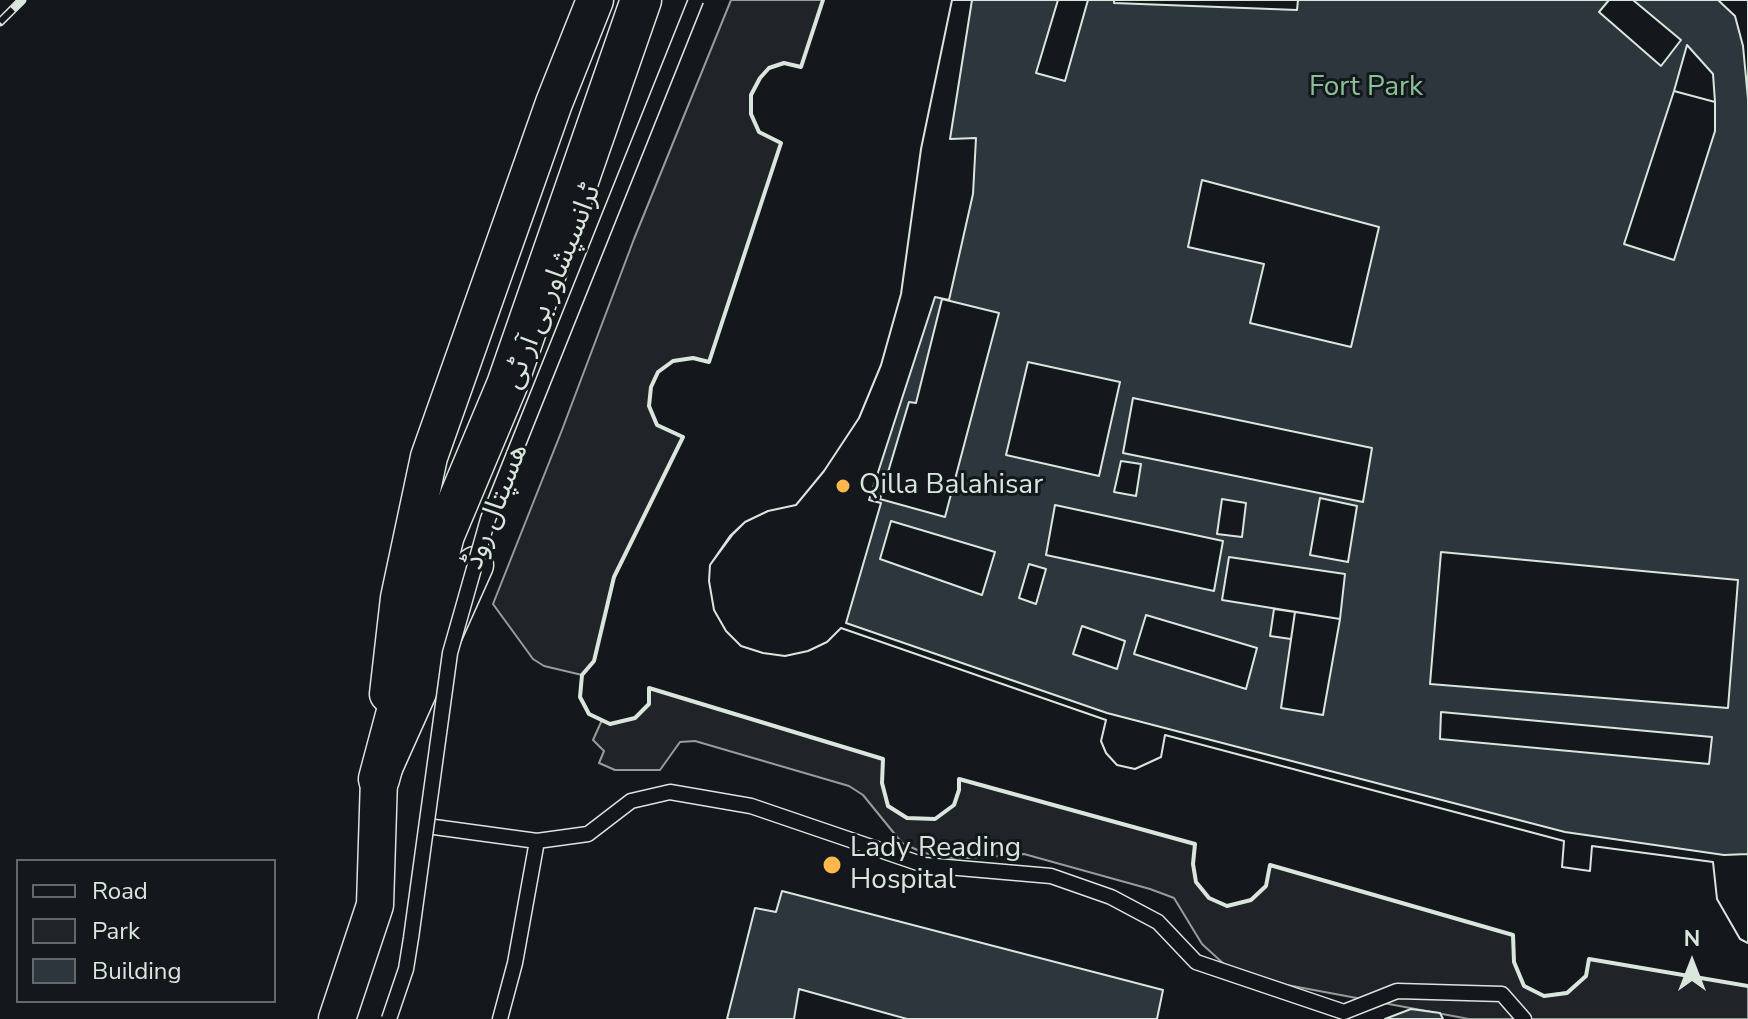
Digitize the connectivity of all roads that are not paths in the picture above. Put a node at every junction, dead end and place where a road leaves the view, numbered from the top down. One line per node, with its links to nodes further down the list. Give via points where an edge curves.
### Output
1 (595, 0): 4 (street, via 429,457 399,598)
2 (641, 0): 4 (main road, via 507,385 444,535)
3 (694, 0): 4 (street, ھسپتال روڈ, via 476,563); 5 (lane, ٹرانسپشاور بی آر ٹی, bridge, via 488,519 450,653)
4 (379, 779): 7 (street, ھسپتال روڈ, via 375,905)
5 (427, 826): 6 (lane); 8 (lane, ٹرانسپشاور بی آر ٹی, bridge, via 406,969)
6 (537, 841): 9 (lane); 10 (lane, via 588,834 631,801 670,792 751,806 924,865 1051,876 1081,886 1158,922 1196,962 1344,1012 1397,991 1502,994)
7 (337, 1019)
8 (389, 1019)
9 (500, 1019)
10 (1524, 1019)

